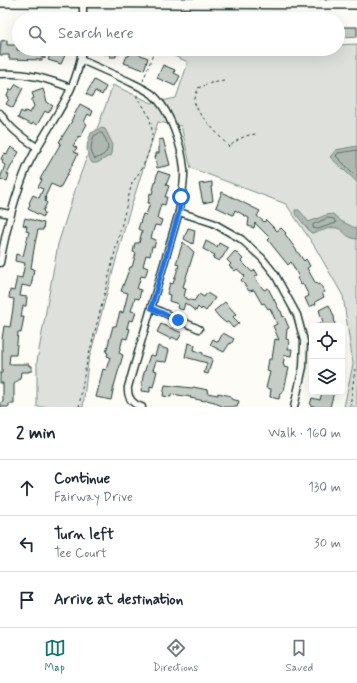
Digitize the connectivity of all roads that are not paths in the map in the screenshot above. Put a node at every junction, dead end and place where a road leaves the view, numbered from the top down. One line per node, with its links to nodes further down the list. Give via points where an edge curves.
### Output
1 (0, 2): 2 (main road)
2 (83, 2): 3 (main road)
3 (321, 2): 4 (main road)
4 (357, 4)
5 (81, 56): 6 (street)
6 (81, 60): 8 (street); 12 (street, via 142,88 152,94 165,109 178,141 184,169)
7 (0, 74): 8 (street, via 24,74)
8 (72, 88): 10 (street)
9 (0, 113): 10 (street, via 14,130)
10 (38, 148): 13 (street, via 28,166)
11 (0, 212): 13 (street)
12 (179, 212): 15 (street); 18 (street, via 213,223 241,239 274,273 297,314 304,341 303,367)
13 (10, 214): 14 (street)
14 (0, 263)
15 (151, 308): 16 (street); 17 (street, via 128,387 130,399)
16 (199, 329)
17 (142, 407)
18 (294, 407)

